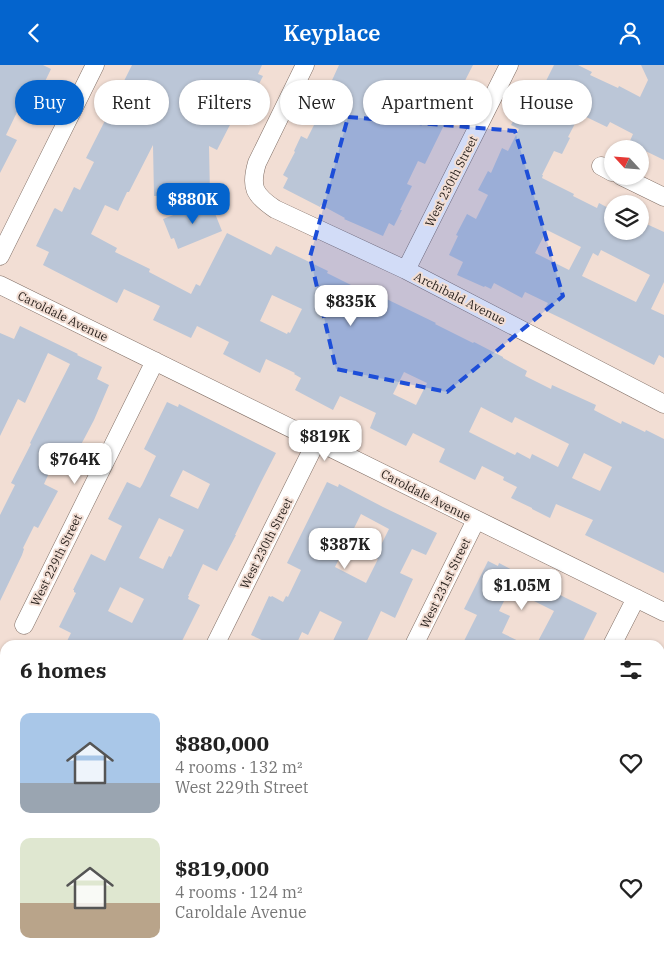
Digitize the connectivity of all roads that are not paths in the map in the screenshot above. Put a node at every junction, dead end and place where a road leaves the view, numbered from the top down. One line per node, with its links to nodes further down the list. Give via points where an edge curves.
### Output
1 (94, 65): 6 (street)
2 (305, 65): 7 (street, Archibald Avenue, via 257,163 253,177 257,193 275,209)
3 (508, 65): 7 (street, West 230th Street)
4 (640, 185): 5 (street)
5 (664, 197)
6 (0, 256)
7 (406, 270): 10 (street, Archibald Avenue)
8 (0, 285): 9 (street, Caroldale Avenue)
9 (155, 361): 11 (street, Caroldale Avenue); 15 (street, West 229th Street)
10 (664, 404)
11 (317, 440): 12 (street, Caroldale Avenue); 16 (street, West 230th Street)
12 (476, 520): 13 (street, Caroldale Avenue); 17 (street, West 231st Street)
13 (636, 598): 14 (street, Caroldale Avenue); 18 (street)
14 (664, 612)
15 (24, 625)
16 (217, 640)
17 (416, 640)
18 (615, 640)

